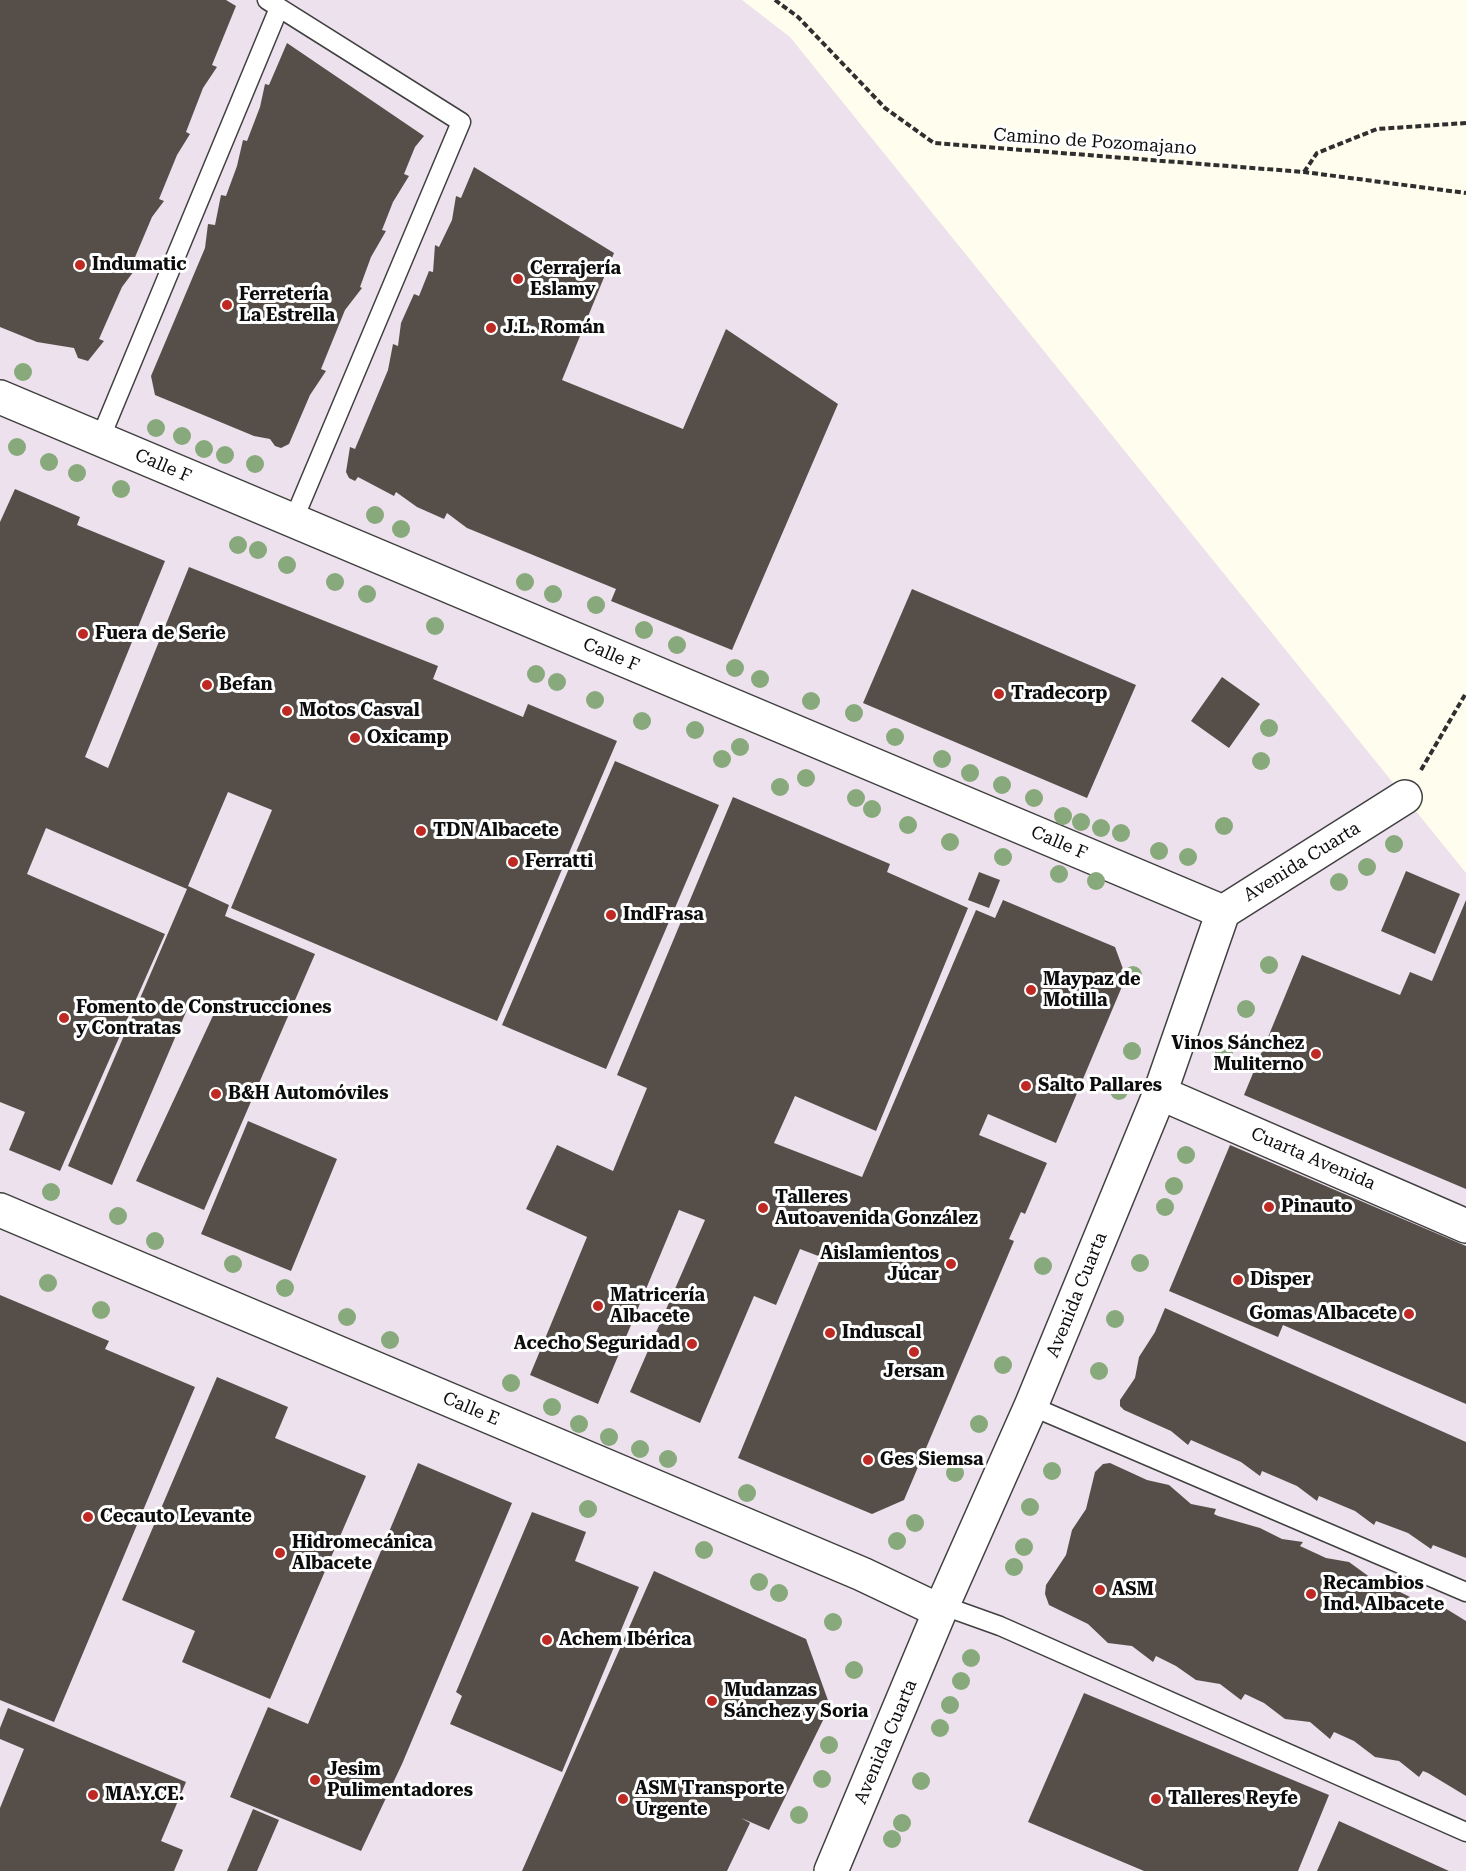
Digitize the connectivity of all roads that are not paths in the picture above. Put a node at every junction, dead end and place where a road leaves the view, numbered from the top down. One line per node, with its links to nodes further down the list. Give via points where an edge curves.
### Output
1 (273, 4): 3 (lane); 4 (lane, via 461,122)
2 (0, 397): 3 (street, Calle F)
3 (100, 439): 4 (street, Calle F)
4 (293, 521): 6 (street, Calle F)
5 (1405, 797): 6 (street, Avenida Cuarta)
6 (1223, 912): 7 (street, Avenida Cuarta)
7 (1160, 1093): 9 (street, Cuarta Avenida); 10 (street, Avenida Cuarta)
8 (0, 1210): 12 (street, Calle E)
9 (1466, 1226)
10 (1031, 1406): 11 (lane); 12 (street, Avenida Cuarta)
11 (1466, 1592)
12 (942, 1608): 13 (lane, via 1011,1631); 14 (street, Avenida Cuarta)
13 (1466, 1832)
14 (831, 1871)

